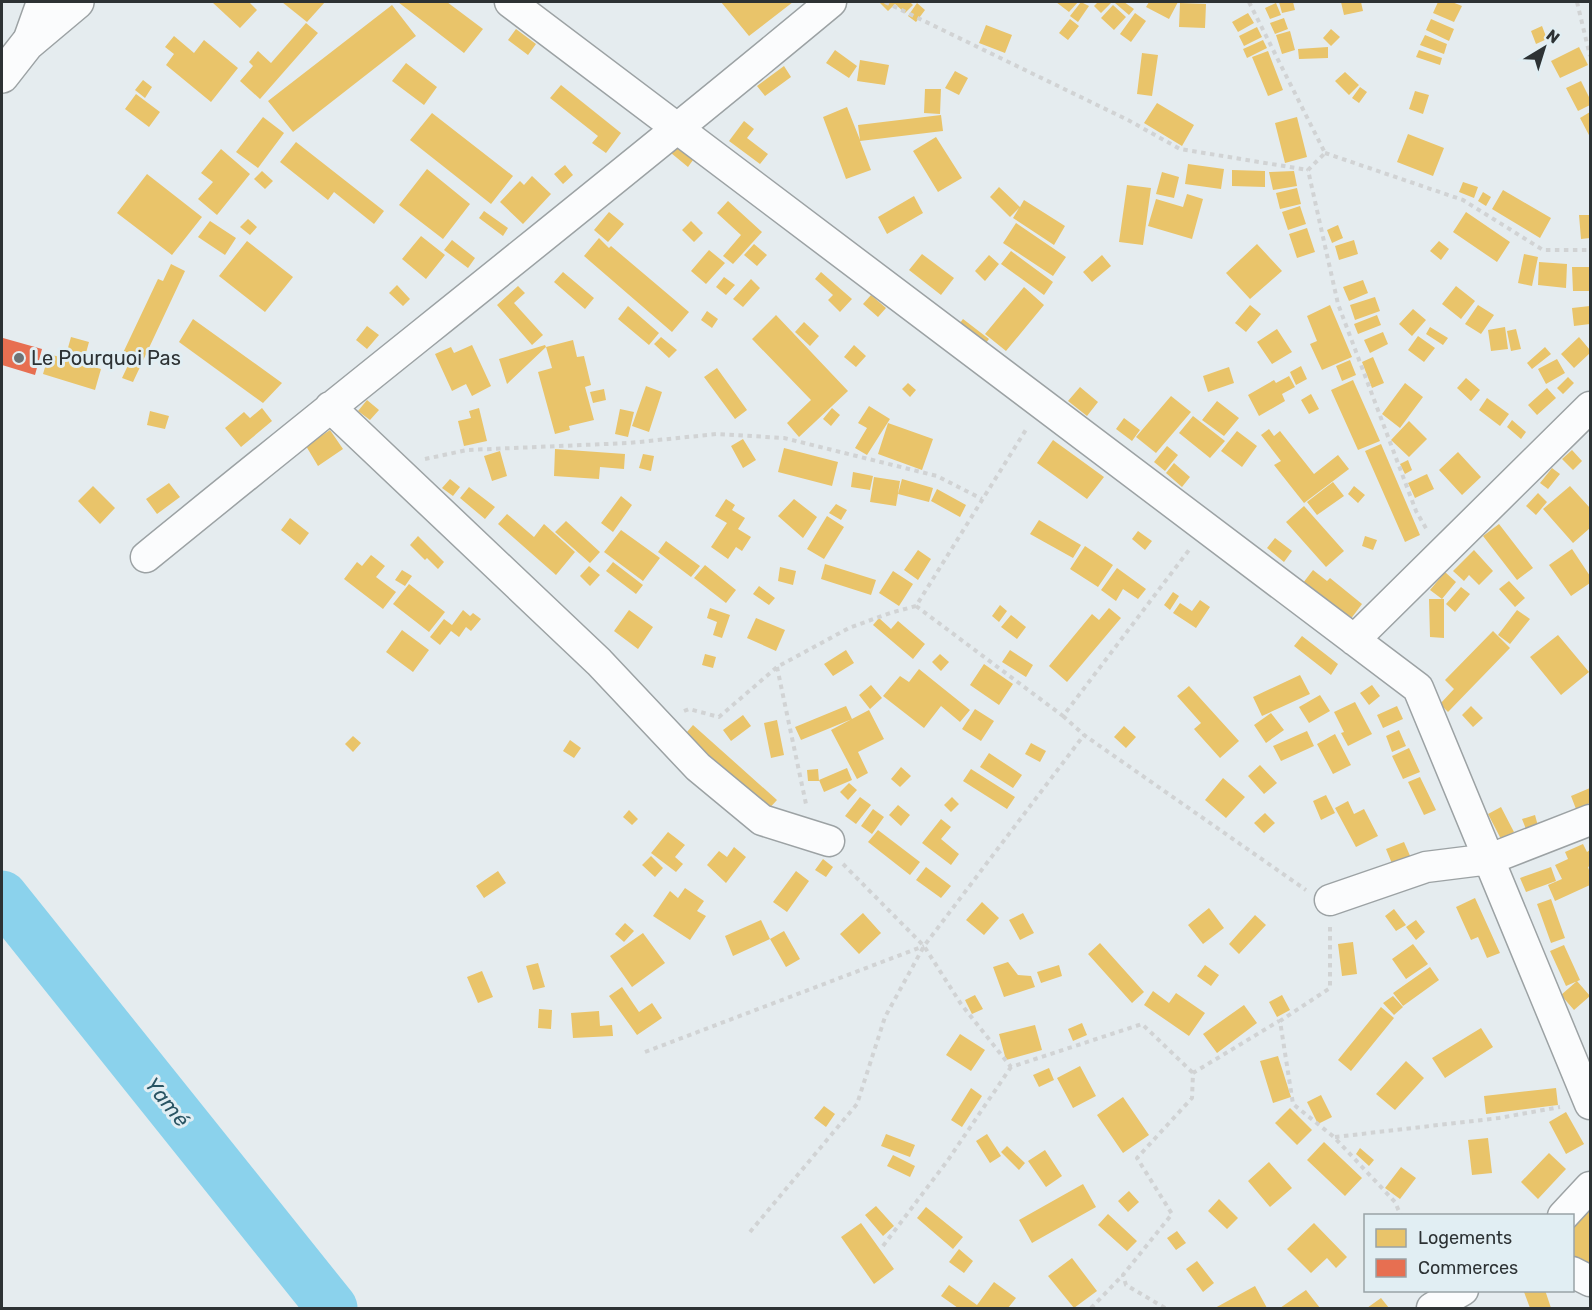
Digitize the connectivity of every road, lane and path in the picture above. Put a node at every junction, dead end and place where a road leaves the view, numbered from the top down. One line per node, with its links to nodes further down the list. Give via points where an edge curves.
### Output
1 (42, 2): 8 (street)
2 (77, 2): 8 (main road)
3 (510, 2): 11 (street)
4 (831, 2): 11 (street)
5 (885, 2): 13 (path, via 1180,149)
6 (1250, 2): 12 (path)
7 (1577, 2): 9 (path)
8 (27, 44): 10 (main road)
9 (1590, 56)
10 (2, 76)
11 (678, 129): 15 (street); 16 (street)
12 (1325, 153): 13 (path); 14 (path, via 1463,200 1543,250)
13 (1308, 170): 21 (path, via 1338,304 1416,511)
14 (1590, 250)
15 (1042, 404): 19 (path); 20 (street)
16 (330, 407): 18 (street); 22 (street)
17 (1590, 407): 21 (street)
18 (391, 465): 19 (path, via 467,450 717,434 762,436 937,476); 26 (street, via 598,662)
19 (982, 499): 23 (path)
20 (1206, 528): 24 (street); 25 (path)
21 (1440, 554): 24 (street)
22 (146, 557)
23 (916, 606): 25 (path); 26 (path, via 849,628 777,667 719,717 689,709)
24 (1354, 640): 30 (street, via 1418,688)
25 (1063, 716): 27 (path)
26 (656, 723): 29 (street, via 698,767 762,820)
27 (1084, 735): 31 (path, via 1299,887); 32 (path)
28 (1590, 820): 30 (street)
29 (829, 841)
30 (1490, 859): 31 (street, via 1426,867); 37 (street)
31 (1330, 900): 33 (path, via 1330,988)
32 (924, 946): 34 (path); 35 (path, via 961,1004); 42 (path, via 885,1017 857,1104)
33 (1280, 1021): 36 (path); 38 (path, via 1293,1104)
34 (645, 1052)
35 (1011, 1067): 36 (path, via 1142,1024); 43 (path)
36 (1193, 1073): 45 (path, via 1191,1098 1137,1158 1172,1214)
37 (1589, 1101): 38 (path, via 1499,1118)
38 (1334, 1137): 40 (path, via 1395,1202)
39 (1590, 1187): 41 (street)
40 (1401, 1214)
41 (1564, 1214)
42 (750, 1232)
43 (883, 1246)
44 (1574, 1273): 46 (street)
45 (1123, 1275): 48 (path); 49 (path, via 1126,1285)
46 (1590, 1281)
47 (1460, 1292): 50 (street)
48 (1092, 1308)
49 (1165, 1308)
50 (1432, 1308)

